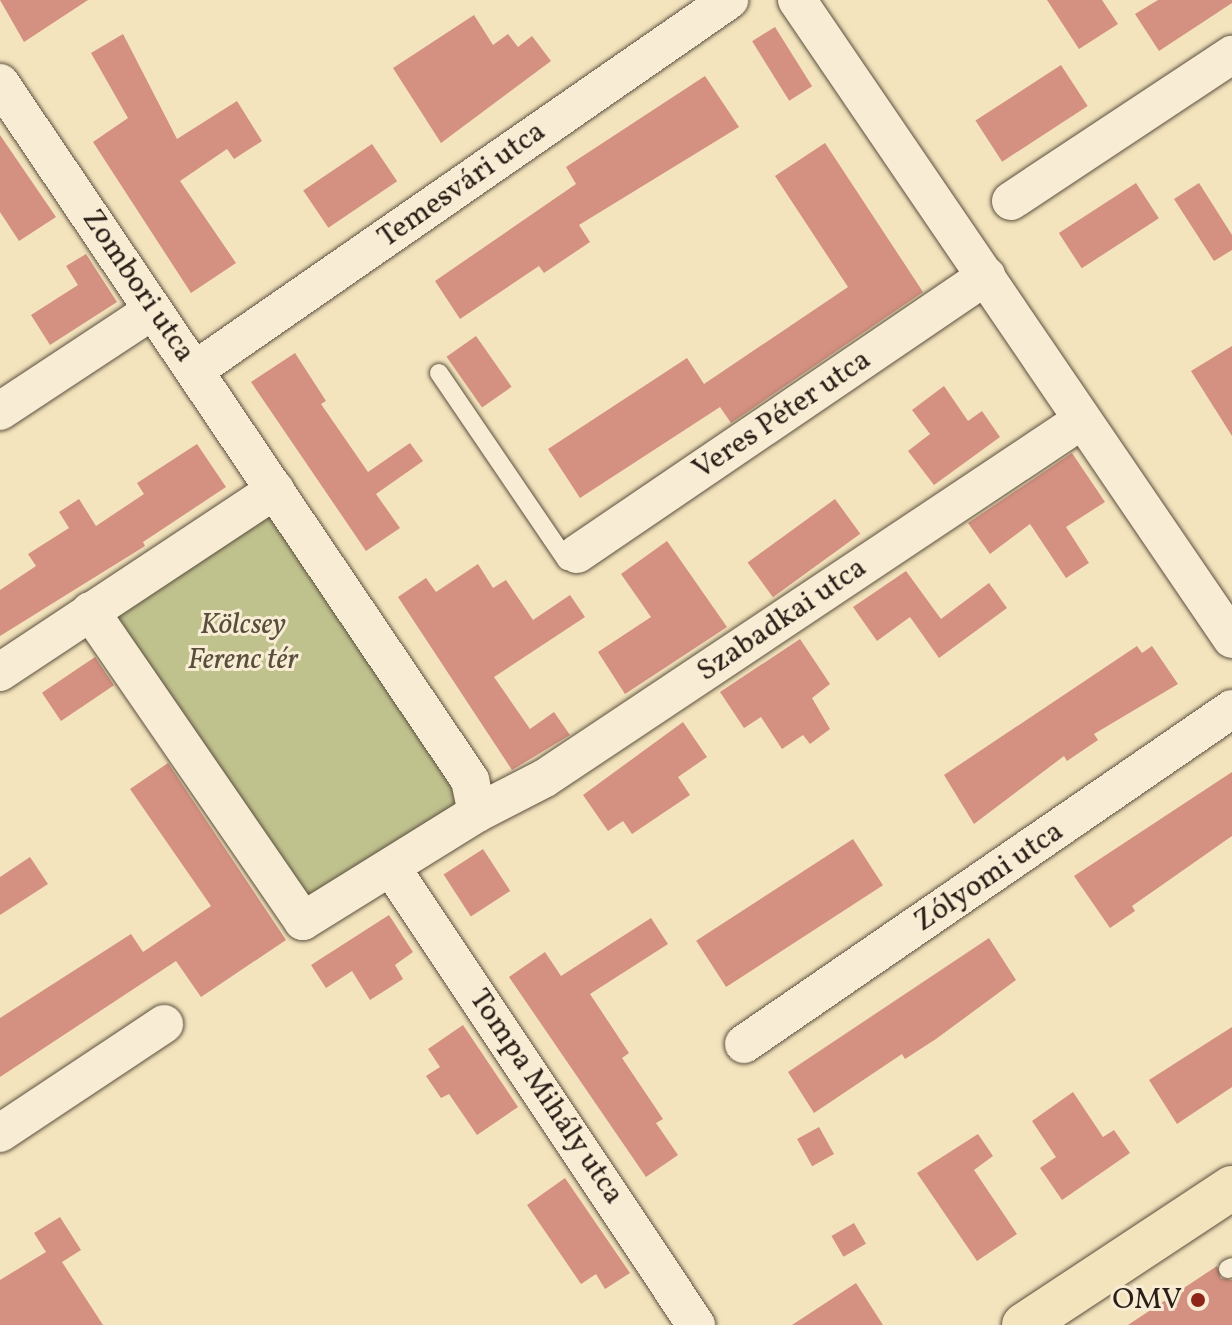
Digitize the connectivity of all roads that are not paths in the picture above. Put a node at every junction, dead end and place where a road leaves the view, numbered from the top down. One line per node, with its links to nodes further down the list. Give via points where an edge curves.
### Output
1 (729, 0): 8 (street, Temesvári utca)
2 (797, 0): 6 (street)
3 (1232, 55): 5 (street)
4 (0, 83): 7 (street, Zombori utca)
5 (1011, 201)
6 (986, 276): 11 (street); 13 (street, Veres Péter utca)
7 (153, 310): 8 (street, Zombori utca); 10 (street)
8 (195, 370): 12 (street, Zombori utca)
9 (439, 373): 13 (lane, via 567,561)
10 (0, 411)
11 (1082, 420): 15 (street); 18 (street, Szabadkai utca, via 545,778)
12 (275, 490): 14 (street); 18 (street, via 470,780)
13 (577, 554)
14 (90, 611): 16 (street); 19 (street, via 303,921)
15 (1232, 639)
16 (0, 672)
17 (1232, 709): 21 (street, Zólyomi utca)
18 (477, 813): 19 (street)
19 (393, 870): 24 (street, Tompa Mihály utca)
20 (164, 1024): 22 (street)
21 (744, 1044)
22 (0, 1133)
23 (1232, 1188): 25 (main road)
24 (696, 1325)
25 (1024, 1325)

